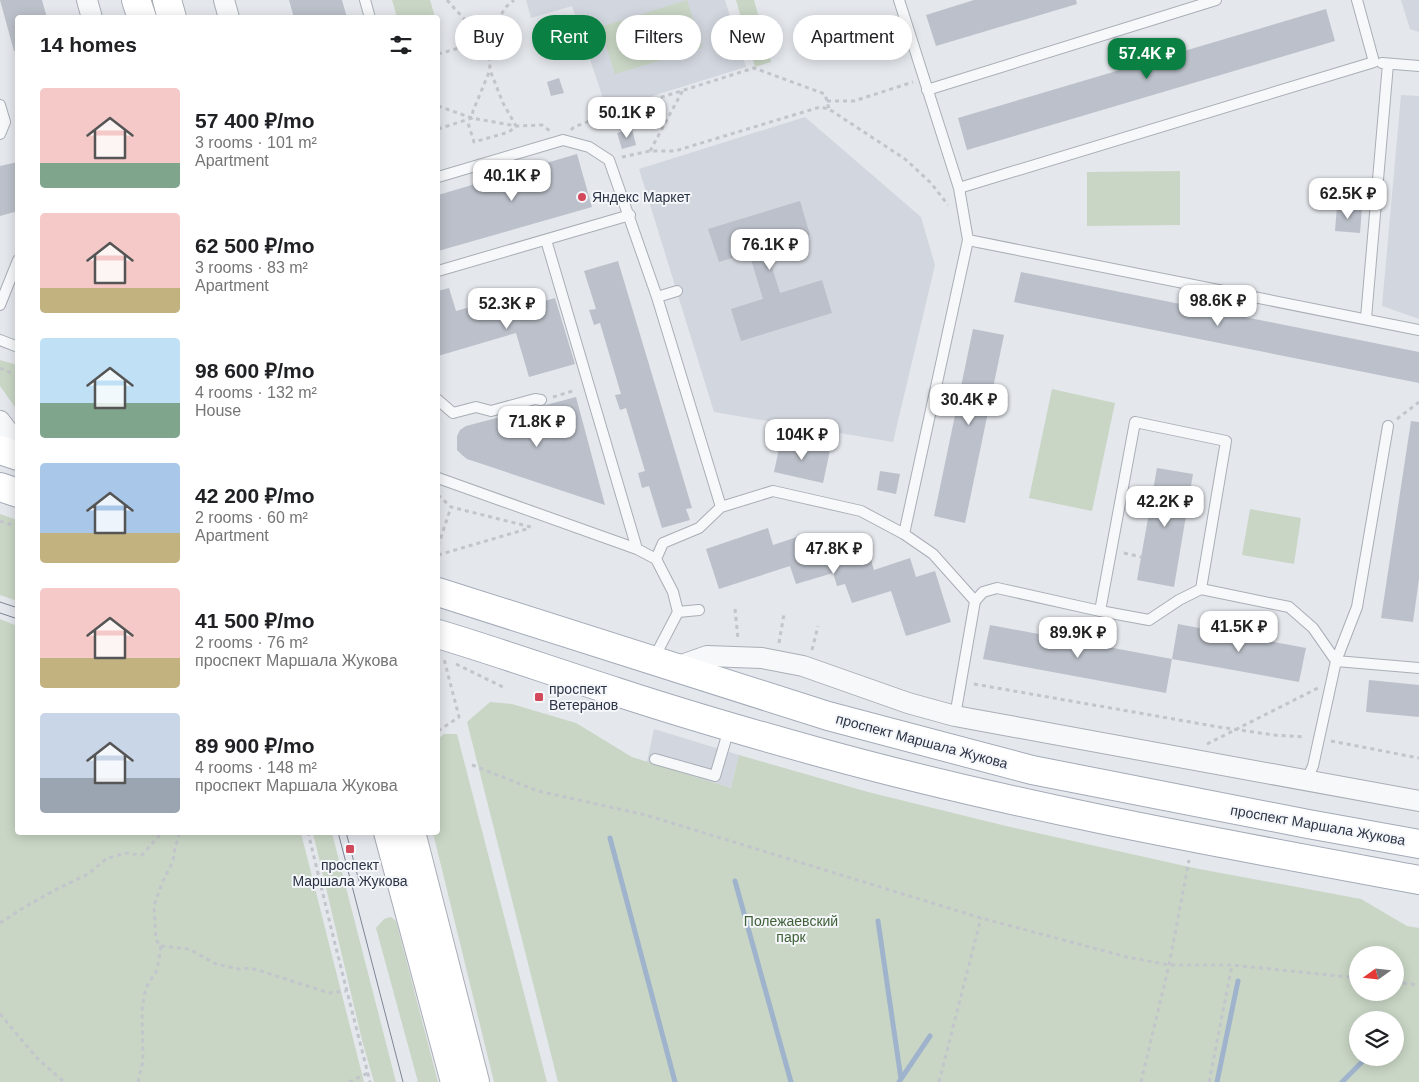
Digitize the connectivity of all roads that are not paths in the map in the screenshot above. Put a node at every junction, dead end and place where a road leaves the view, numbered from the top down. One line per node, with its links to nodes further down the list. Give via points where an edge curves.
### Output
1 (87, 0): 9 (street)
2 (136, 0): 10 (main road)
3 (167, 0): 11 (main road)
4 (224, 0): 12 (street)
5 (364, 0): 13 (lane)
6 (899, 0): 17 (lane)
7 (1216, 0): 17 (lane)
8 (1358, 0): 14 (lane)
9 (91, 15)
10 (141, 15)
11 (171, 15)
12 (228, 15)
13 (369, 15)
14 (1374, 62): 15 (lane); 21 (lane)
15 (1388, 64): 16 (lane); 30 (lane)
16 (1419, 66)
17 (927, 90): 21 (lane)
18 (0, 105): 19 (lane, via 5,122)
19 (0, 134)
20 (440, 176): 22 (lane, via 563,140 589,147 609,160)
21 (959, 188): 24 (lane)
22 (630, 216): 23 (lane); 28 (lane)
23 (546, 240): 26 (lane); 46 (lane)
24 (968, 240): 30 (lane); 45 (lane)
25 (15, 268): 29 (lane)
26 (440, 271)
27 (677, 291): 28 (lane)
28 (658, 297): 44 (lane)
29 (0, 305)
30 (1366, 318): 31 (lane)
31 (1419, 330)
32 (0, 340): 33 (lane)
33 (15, 346)
34 (541, 400): 35 (lane, via 490,411 476,407 454,413)
35 (441, 402)
36 (0, 421): 38 (street)
37 (1388, 426): 55 (lane, via 1357,606)
38 (15, 441)
39 (0, 450): 40 (main road)
40 (15, 455)
41 (440, 479): 46 (lane)
42 (0, 487): 43 (main road)
43 (15, 492)
44 (721, 507): 45 (lane, via 773,491 861,511); 47 (lane, via 699,528 662,543)
45 (904, 534): 50 (lane, via 933,554)
46 (637, 550): 47 (lane)
47 (656, 560): 53 (lane, via 673,592)
48 (1201, 589): 52 (lane, via 1150,620); 52 (lane, via 1226,441 1135,422); 55 (lane, via 1289,607 1314,628)
49 (440, 593): 56 (main road, проспект Маршала Жукова)
50 (975, 601): 52 (lane, via 983,592 997,588); 58 (lane)
51 (699, 610): 53 (lane)
52 (1100, 611)
53 (678, 612): 56 (lane)
54 (440, 635): 59 (main road)
55 (1336, 660): 57 (lane); 61 (lane, via 1313,766)
56 (662, 665): 58 (street, via 707,656 762,658 803,666); 65 (main road, проспект Маршала Жукова, via 828,716 1032,770)
57 (1419, 668)
58 (955, 716): 61 (street)
59 (730, 725): 60 (lane, via 715,776); 66 (main road, via 820,752 997,797)
60 (655, 759)
61 (1306, 781): 62 (street)
62 (1419, 801)
63 (389, 835): 67 (main road)
64 (412, 835): 68 (main road)
65 (1419, 844)
66 (1419, 880)
67 (455, 1082)
68 (475, 1082)

